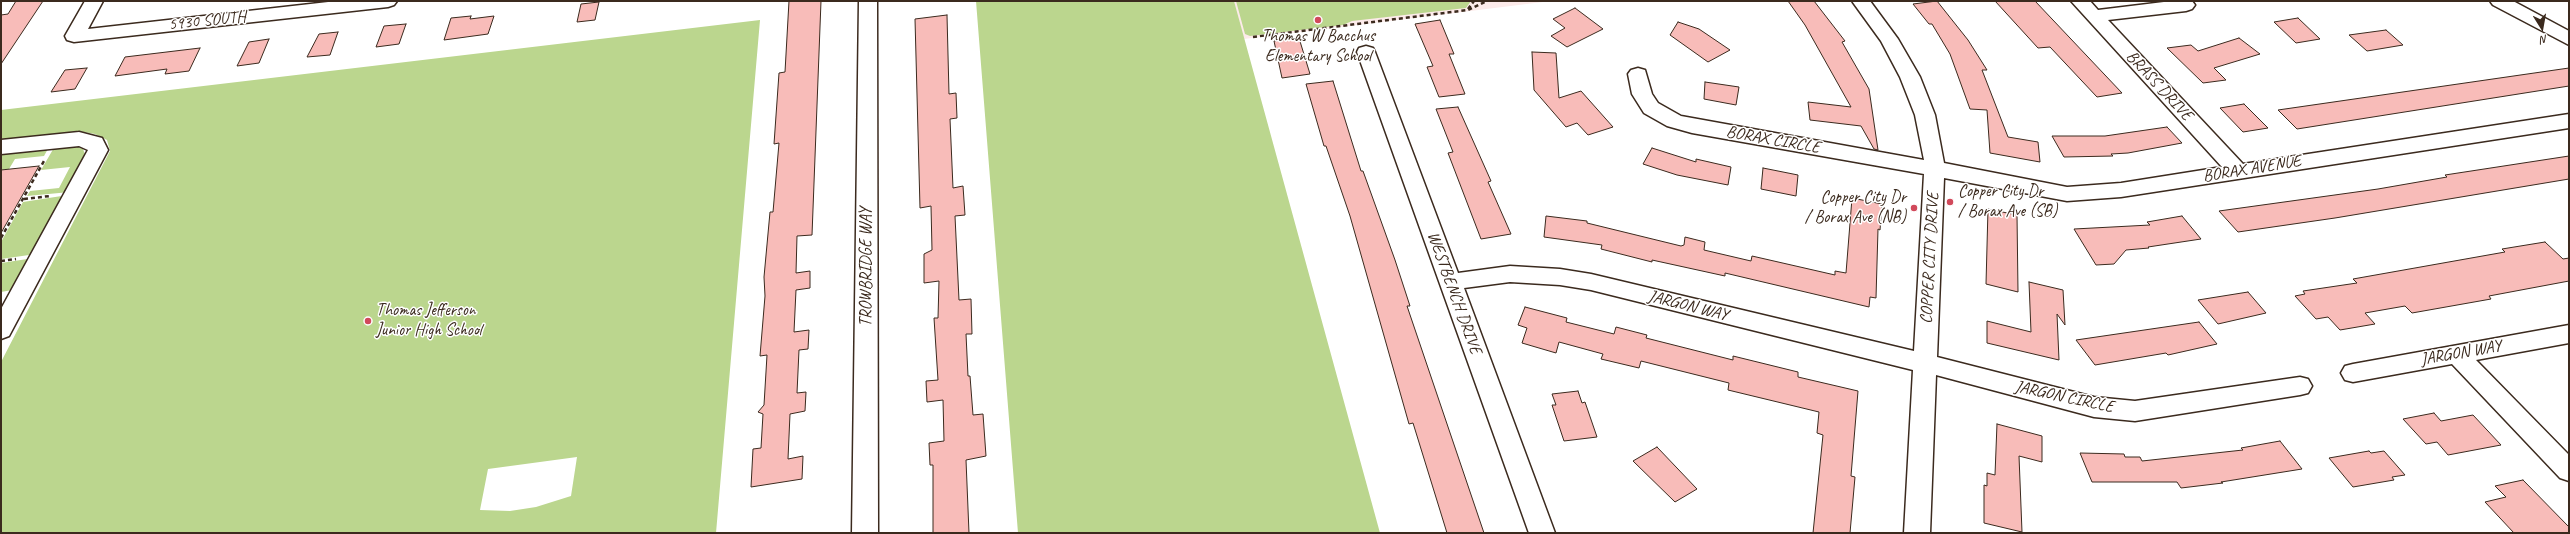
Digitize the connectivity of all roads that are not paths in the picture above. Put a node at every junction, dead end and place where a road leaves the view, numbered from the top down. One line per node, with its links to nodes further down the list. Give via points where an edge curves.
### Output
1 (94, 1): 2 (street, 5930 SOUTH, via 74,36)
2 (388, 1)
3 (868, 1): 24 (street, TROWBRIDGE WAY)
4 (1861, 1): 14 (street, COPPER CITY DRIVE, via 1889,39 1918,95 1930,134)
5 (2080, 1): 8 (street, BRASS DRIVE)
6 (2499, 1): 9 (street)
7 (2186, 5): 8 (street)
8 (2094, 16): 15 (street, BRASS DRIVE)
9 (2569, 39)
10 (1366, 52): 16 (street, WESTBENCH DRIVE)
11 (1638, 74): 14 (street, BORAX CIRCLE, via 1646,102 1658,114 1674,121)
12 (2569, 121): 15 (street, BORAX AVENUE)
13 (1, 147): 17 (street, via 79,139 96,143 98,150)
14 (1935, 169): 15 (street, BORAX AVENUE, via 2067,194 2121,190); 20 (street, COPPER CITY DRIVE)
15 (2238, 171)
16 (1449, 282): 20 (street, JARGON WAY, via 1510,274 1560,277); 25 (street, WESTBENCH DRIVE)
17 (1, 330)
18 (2569, 334): 19 (street, JARGON WAY)
19 (2456, 354): 21 (street, JARGON WAY); 23 (street)
20 (1924, 363): 22 (street, JARGON CIRCLE, via 2094,408 2135,411); 26 (street, COPPER CITY DRIVE)
21 (2353, 373)
22 (2300, 386)
23 (2569, 471)
24 (865, 533)
25 (1542, 533)
26 (1917, 533)

